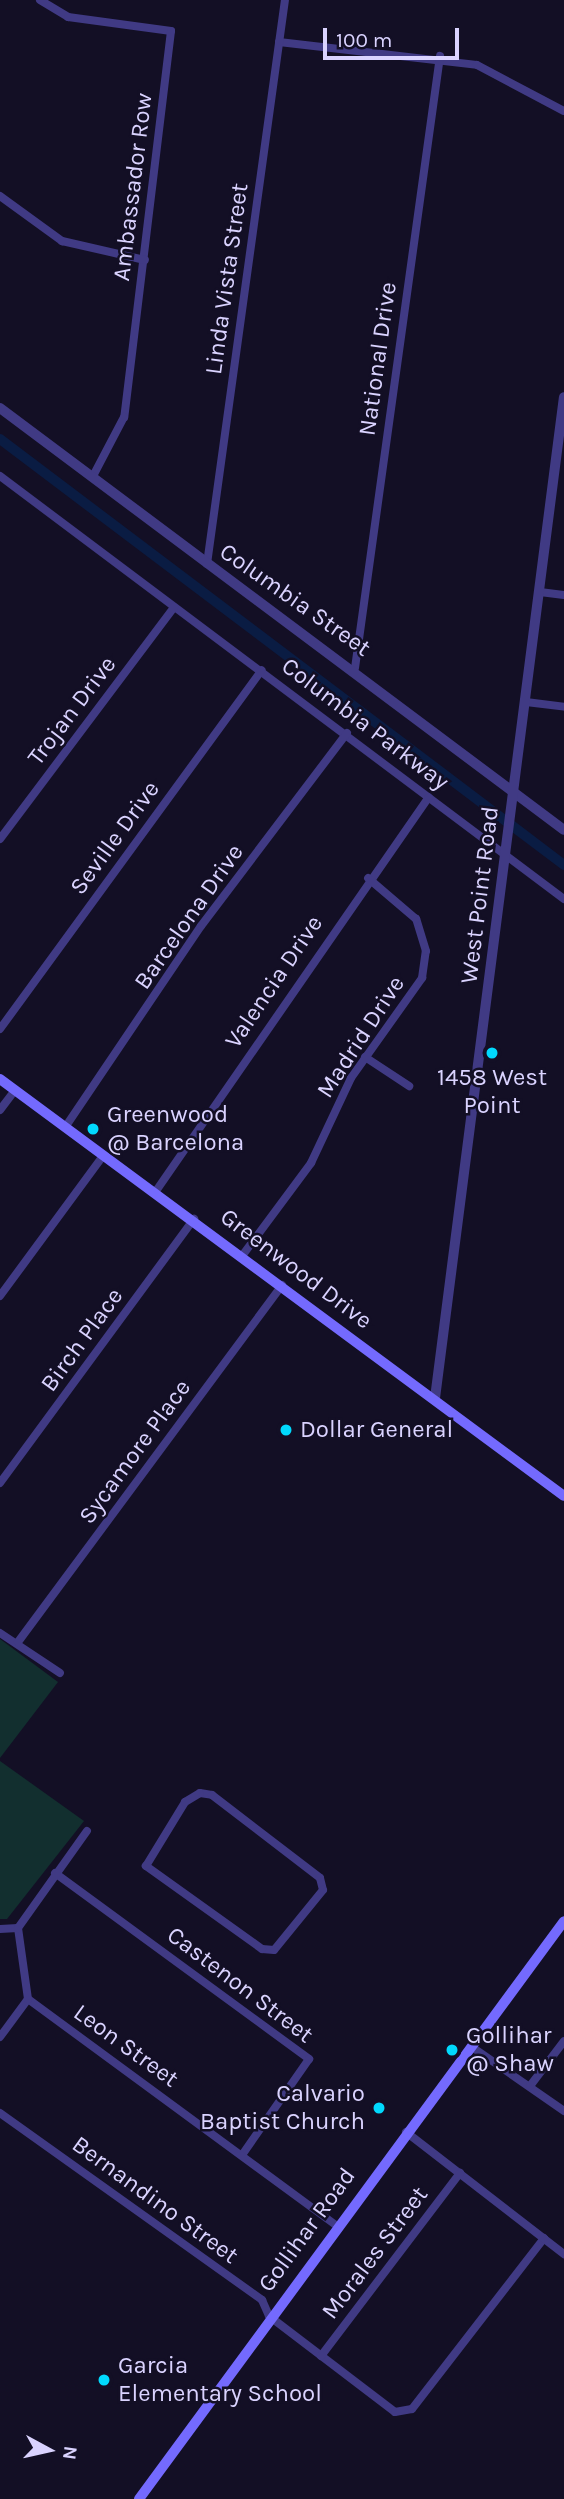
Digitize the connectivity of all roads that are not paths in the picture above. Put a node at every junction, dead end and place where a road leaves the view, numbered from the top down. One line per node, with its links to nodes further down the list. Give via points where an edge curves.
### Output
1 (40, 0): 7 (street, Ambassador Row, via 68,17 171,31)
2 (285, 0): 3 (street, Linda Vista Street)
3 (279, 42): 4 (street); 13 (street, Linda Vista Street)
4 (440, 56): 5 (street, via 477,65); 17 (street, National Drive)
5 (564, 111)
6 (0, 196): 7 (street, via 62,241)
7 (145, 260): 11 (street, Ambassador Row, via 124,417)
8 (564, 397): 12 (street, West Point Road)
9 (0, 408): 11 (street, Columbia Street)
10 (0, 476): 16 (street, Columbia Parkway)
11 (93, 476): 13 (street, Columbia Street)
12 (559, 482): 14 (street, West Point Road)
13 (207, 564): 17 (street, Columbia Street)
14 (540, 592): 15 (street); 19 (street, West Point Road)
15 (564, 595)
16 (174, 607): 18 (street, Columbia Parkway); 25 (street, Trojan Drive)
17 (355, 668): 22 (street, Columbia Street)
18 (262, 670): 21 (street, Columbia Parkway); 29 (street, Seville Drive)
19 (526, 702): 20 (street); 22 (street, West Point Road)
20 (564, 707)
21 (347, 733): 23 (street, Columbia Parkway); 35 (street, Barcelona Drive, via 201,926)
22 (515, 791): 24 (street, Columbia Street); 26 (street, West Point Road)
23 (429, 797): 26 (street, Columbia Parkway); 27 (street, Valencia Drive)
24 (564, 830)
25 (0, 839)
26 (508, 849): 28 (street, Columbia Parkway); 42 (street, West Point Road)
27 (368, 878): 30 (street, Madrid Drive, via 416,919 426,963 417,989); 37 (street, Valencia Drive)
28 (564, 899)
29 (0, 1029)
30 (365, 1058): 32 (street); 39 (street, Madrid Drive, via 311,1163)
31 (0, 1079): 33 (main road, Greenwood Drive)
32 (409, 1086)
33 (15, 1090): 34 (street); 35 (main road, Greenwood Drive)
34 (0, 1110)
35 (66, 1126): 36 (main road, Greenwood Drive)
36 (103, 1156): 37 (main road, Greenwood Drive); 41 (street)
37 (156, 1191): 38 (main road, Greenwood Drive)
38 (194, 1219): 39 (main road, Greenwood Drive); 43 (street, Birch Place)
39 (242, 1256): 40 (main road, Greenwood Drive)
40 (282, 1285): 42 (main road, Greenwood Drive); 46 (street, Sycamore Place)
41 (0, 1296)
42 (435, 1398): 44 (main road, Greenwood Drive)
43 (0, 1483)
44 (564, 1496)
45 (0, 1633): 46 (street)
46 (18, 1642): 47 (street)
47 (60, 1673)
48 (87, 1831): 50 (street)
49 (146, 1866): 49 (street, via 185,1802 200,1793 212,1795 314,1871 323,1890 282,1945 262,1949)
50 (55, 1873): 52 (street); 62 (street, Castenon Street, via 309,2059)
51 (564, 1921): 57 (main road, Gollihar Road)
52 (18, 1928): 53 (street); 54 (street)
53 (0, 1929)
54 (28, 1999): 55 (street); 62 (street, Leon Street)
55 (0, 2038)
56 (564, 2041): 58 (street)
57 (472, 2047): 58 (street); 61 (main road, Gollihar Road)
58 (530, 2086): 59 (street)
59 (564, 2111)
60 (0, 2113): 67 (street, Bernandino Street, via 261,2300)
61 (406, 2132): 63 (street); 64 (main road, Gollihar Road)
62 (242, 2155): 64 (street, Leon Street)
63 (460, 2173): 65 (street); 68 (street, Morales Street)
64 (336, 2225): 67 (main road, Gollihar Road)
65 (544, 2238): 66 (street); 68 (street, Bernandino Street, via 405,2413 386,2407)
66 (564, 2254)
67 (269, 2316): 68 (street, Bernandino Street); 69 (main road, Gollihar Road)
68 (321, 2356)
69 (139, 2499)

